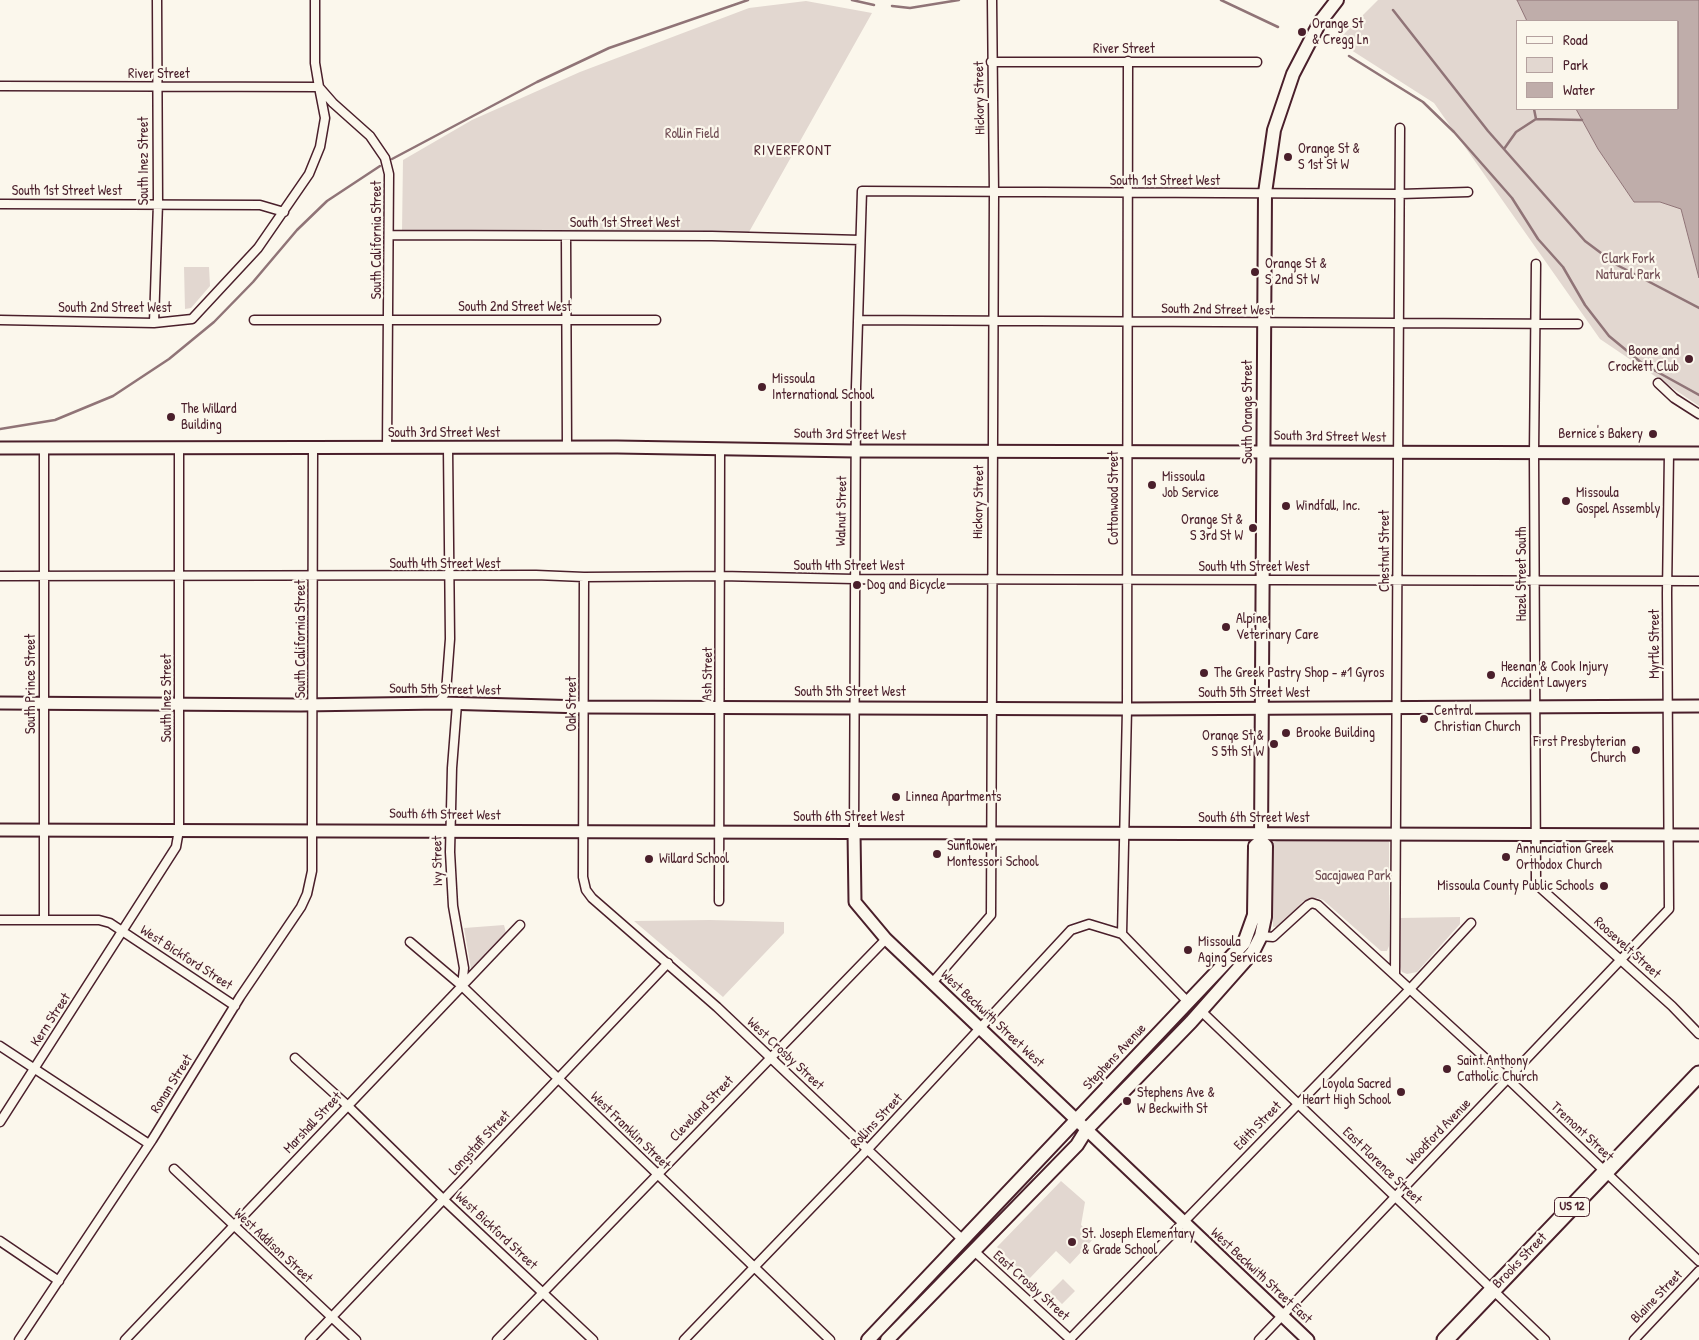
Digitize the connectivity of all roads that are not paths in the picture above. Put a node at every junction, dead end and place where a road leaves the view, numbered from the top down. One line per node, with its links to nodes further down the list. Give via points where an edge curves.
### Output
1 (157, 0): 9 (street, South Inez Street)
2 (315, 0): 10 (street, via 315,63)
3 (992, 0): 6 (street, Hickory Street)
4 (1337, 0): 15 (main road, South Orange Street, via 1320,22 1291,78 1274,130)
5 (1128, 61): 6 (street, River Street); 7 (street, River Street); 16 (street, Cottonwood Street)
6 (991, 62): 14 (street, Hickory Street)
7 (1258, 62)
8 (0, 86): 9 (street, River Street)
9 (156, 87): 10 (street, River Street); 18 (street, South Inez Street)
10 (319, 87): 20 (street, South 2nd Street West, via 325,118 320,147 309,174); 21 (street, South California Street, via 332,103 370,136 385,158 389,174)
11 (1400, 128): 17 (street, Chestnut Street)
12 (862, 191): 14 (street, South 1st Street West); 23 (street, Walnut Street)
13 (1468, 192): 17 (street, South 1st Street West)
14 (994, 193): 16 (street, South 1st Street West); 31 (street, Hickory Street)
15 (1265, 193): 16 (street, South 1st Street West); 17 (street, South 1st Street West); 34 (main road, South Orange Street)
16 (1127, 194): 32 (street, Cottonwood Street)
17 (1400, 194): 35 (street, Chestnut Street)
18 (158, 203): 19 (street, South 1st Street West); 20 (street, South 1st Street West, via 260,204); 33 (street, South Inez Street)
19 (0, 204)
20 (284, 212): 33 (street, South 2nd Street West, via 258,248 196,316 186,321)
21 (390, 235): 22 (street, South 1st Street West); 27 (street, South California Street)
22 (566, 236): 23 (street, South 1st Street West); 28 (street)
23 (860, 240): 30 (street, Walnut Street)
24 (1536, 264): 37 (street, Hazel Street South)
25 (0, 320): 33 (street, South 2nd Street West)
26 (254, 320): 27 (street, South 2nd Street West)
27 (389, 320): 28 (street, South 2nd Street West); 45 (street, South California Street)
28 (566, 320): 29 (street, South 2nd Street West); 40 (street)
29 (656, 320)
30 (858, 320): 31 (street, South 2nd Street West); 48 (street, Walnut Street)
31 (993, 322): 32 (street, South 2nd Street West); 49 (street, Hickory Street)
32 (1127, 322): 34 (street, South 2nd Street West); 51 (street, Cottonwood Street)
33 (154, 323)
34 (1264, 323): 35 (street, South 2nd Street West); 50 (main road, South Orange Street)
35 (1398, 324): 37 (street, South 2nd Street West); 52 (street, Chestnut Street)
36 (1578, 324): 37 (street, South 2nd Street West)
37 (1535, 325): 53 (street, Hazel Street South)
38 (1658, 383): 39 (street)
39 (1699, 414)
40 (567, 447): 46 (street, South 3rd Street West); 47 (street, South 3rd Street West)
41 (0, 448): 42 (street, South 3rd Street West)
42 (44, 448): 43 (street, South 3rd Street West); 58 (street, South Prince Street)
43 (179, 448): 44 (street, South 3rd Street West); 56 (street, South Inez Street)
44 (313, 448): 45 (street, South 3rd Street West); 61 (street, South California Street)
45 (387, 448): 46 (street, South 3rd Street West)
46 (448, 448): 59 (street)
47 (720, 448): 48 (street, South 3rd Street West); 60 (street, Ash Street)
48 (855, 451): 49 (street, South 3rd Street West); 64 (street, Walnut Street)
49 (992, 451): 51 (street, South 3rd Street West); 63 (street, Hickory Street)
50 (1263, 451): 51 (street, South 3rd Street West); 52 (street, South 3rd Street West); 66 (main road, South Orange Street)
51 (1126, 452): 65 (street, Cottonwood Street)
52 (1399, 452): 53 (street, South 3rd Street West); 67 (street, Chestnut Street)
53 (1534, 453): 54 (street, South 3rd Street West); 68 (street, Hazel Street South)
54 (1669, 453): 55 (street, South 3rd Street West); 69 (street, Myrtle Street)
55 (1699, 453)
56 (179, 575): 58 (street, South 4th Street West); 61 (street, South 4th Street West); 74 (street, South Inez Street)
57 (0, 576): 58 (street, South 4th Street West)
58 (44, 576): 72 (street, South Prince Street)
59 (449, 576): 61 (street, South 4th Street West); 62 (street, South 4th Street West); 73 (street, via 450,639 446,692)
60 (721, 576): 62 (street, South 4th Street West); 64 (street, South 4th Street West); 80 (street, Ash Street)
61 (313, 577): 76 (street, South California Street)
62 (584, 577): 79 (street, Oak Street)
63 (991, 578): 64 (street, South 4th Street West); 65 (street, South 4th Street West); 82 (street, Hickory Street)
64 (854, 579): 81 (street, Walnut Street)
65 (1127, 579): 66 (street, South 4th Street West); 86 (street, Cottonwood Street)
66 (1261, 579): 67 (street, South 4th Street West); 83 (main road, South Orange Street)
67 (1398, 580): 68 (street, South 4th Street West); 84 (street, Chestnut Street)
68 (1535, 580): 69 (street, South 4th Street West); 85 (street, Hazel Street South)
69 (1667, 581): 70 (street, South 4th Street West); 77 (street, Myrtle Street)
70 (1699, 581)
71 (0, 703): 72 (street, South 5th Street West)
72 (43, 703): 74 (street, South 5th Street West); 88 (street, South Prince Street)
73 (438, 703): 75 (street, South 5th Street West); 76 (street, South 5th Street West)
74 (179, 704): 76 (street, South 5th Street West); 89 (street, South Inez Street)
75 (457, 704): 79 (street, South 5th Street West); 91 (street, Ivy Street)
76 (313, 705): 90 (street, South California Street)
77 (1668, 706): 78 (street, South 5th Street West); 85 (street, South 5th Street West); 99 (street, Myrtle Street)
78 (1699, 706)
79 (584, 707): 80 (street, South 5th Street West); 92 (street, Oak Street)
80 (720, 707): 81 (street, South 5th Street West); 93 (street, Ash Street)
81 (855, 707): 82 (street, South 5th Street West); 95 (street, Walnut Street)
82 (990, 708): 86 (street, South 5th Street West); 94 (street, Hickory Street)
83 (1260, 708): 84 (street, South 5th Street West); 86 (street, South 5th Street West); 101 (main road, South Orange Street)
84 (1397, 708): 85 (street, South 5th Street West); 97 (street, Chestnut Street)
85 (1534, 708): 98 (street, Hazel Street South)
86 (1127, 709): 96 (street, Cottonwood Street)
87 (0, 830): 88 (street, South 6th Street West)
88 (44, 830): 89 (street, South 6th Street West); 106 (street, South Prince Street)
89 (179, 830): 90 (street, South 6th Street West); 109 (street, South Inez Street, via 173,856)
90 (312, 830): 91 (street, South 6th Street West); 121 (street, Ronan Street, via 312,871 301,907)
91 (450, 831): 92 (street, South 6th Street West); 118 (street, Ivy Street, via 451,891 464,968)
92 (584, 831): 93 (street, South 6th Street West); 103 (street, Oak Street)
93 (720, 831): 95 (street, South 6th Street West); 104 (street, Ash Street)
94 (992, 831): 95 (street, South 6th Street West); 96 (street, South 6th Street West); 117 (street, Hickory Street, via 991,915)
95 (854, 832): 112 (street, West Beckwith Street West, via 855,902)
96 (1126, 832): 101 (street, South 6th Street West); 110 (street, Cottonwood Street)
97 (1398, 834): 98 (street, South 6th Street West); 101 (street, South 6th Street West); 116 (street, Chestnut Street)
98 (1534, 834): 99 (street, South 6th Street West); 102 (street, Hazel Street South)
99 (1668, 835): 100 (street, South 6th Street West); 114 (street, Woodford Avenue, via 1669,909)
100 (1699, 835)
101 (1261, 837): 111 (main road, via 1266,846 1265,917); 120 (main road, Stephens Avenue, via 1255,846 1251,928 1244,943)
102 (1536, 884): 114 (street, Roosevelt Street)
103 (586, 890): 115 (street, West Crosby Street)
104 (719, 901)
105 (0, 920): 106 (street, West Bickford Street)
106 (44, 920): 109 (street, West Bickford Street, via 99,920 113,924)
107 (520, 925): 118 (street, Marshall Street)
108 (1468, 926): 119 (street, Edith Street)
109 (123, 932): 121 (street, West Bickford Street); 128 (street, Kern Street)
110 (1122, 934): 120 (street); 123 (street, Rollins Street, via 1090,924 1071,930)
111 (1261, 936): 116 (street, Tremont Street, via 1273,937 1312,903); 122 (main road, via 1240,969)
112 (886, 939): 117 (street, West Beckwith Street West); 126 (street, Cleveland Street)
113 (410, 942): 118 (street, West Franklin Street)
114 (1619, 958): 124 (street, Roosevelt Street); 130 (street, Woodford Avenue)
115 (668, 963): 126 (street, West Crosby Street); 131 (street, Longstaff Street)
116 (1395, 974): 119 (street, Tremont Street)
117 (932, 983): 123 (street, West Beckwith Street West)
118 (462, 986): 131 (street, West Franklin Street); 133 (street, Marshall Street)
119 (1409, 990): 130 (street, Tremont Street); 132 (street, Edith Street)
120 (1188, 1002): 134 (main road, Stephens Avenue)
121 (236, 1006): 137 (street, Ronan Street)
122 (1201, 1011): 132 (street, East Florence Street); 136 (main road)
123 (980, 1029): 134 (street, West Beckwith Street West); 138 (street, Rollins Street)
124 (1699, 1034)
125 (0, 1046): 128 (street)
126 (770, 1057): 138 (street, West Crosby Street); 141 (street, Cleveland Street)
127 (295, 1058): 133 (street, West Bickford Street)
128 (34, 1067): 135 (street, Kern Street); 137 (street)
129 (1699, 1074): 140 (highway, Brooks Street / US 12)
130 (1508, 1078): 140 (street, Tremont Street); 142 (street, Woodford Avenue)
131 (558, 1079): 141 (street, West Franklin Street); 143 (street, Longstaff Street)
132 (1298, 1103): 142 (street, East Florence Street); 144 (street, Edith Street)
133 (347, 1105): 143 (street, West Bickford Street); 145 (street, Marshall Street)
134 (1077, 1120): 136 (street, West Beckwith Street West); 146 (main road, Stephens Avenue)
135 (0, 1122)
136 (1087, 1129): 144 (street, West Beckwith Street East); 148 (main road, via 1076,1145)
137 (150, 1144): 152 (street, Ronan Street)
138 (868, 1148): 146 (street, West Crosby Street); 150 (street, Rollins Street)
139 (174, 1169): 145 (street, West Addison Street)
140 (1605, 1171): 149 (street, Tremont Street); 153 (highway, Brooks Street / US 12)
141 (657, 1173): 150 (street, West Franklin Street); 154 (street, Cleveland Street)
142 (1395, 1196): 153 (street, East Florence Street); 155 (street, Woodford Avenue)
143 (444, 1200): 154 (street, West Bickford Street); 156 (street, Longstaff Street)
144 (1182, 1222): 155 (street, West Beckwith Street East); 167 (street, Edith Street)
145 (233, 1226): 156 (street, West Addison Street); 158 (street, Marshall Street)
146 (963, 1240): 165 (main road, Stephens Avenue)
147 (0, 1241): 152 (street)
148 (973, 1250): 166 (main road); 167 (street, East Crosby Street)
149 (1699, 1261)
150 (753, 1267): 163 (street, Rollins Street); 164 (street, West Franklin Street)
151 (1699, 1271): 172 (street, Blaine Street)
152 (58, 1280): 157 (street, Ronan Street)
153 (1492, 1290): 170 (highway, Brooks Street / US 12); 171 (street, East Florence Street)
154 (542, 1291): 161 (street, Cleveland Street); 162 (street, West Bickford Street)
155 (1282, 1315): 168 (street, Woodford Avenue); 169 (street, West Beckwith Street East)
156 (331, 1318): 159 (street, Longstaff Street); 160 (street, West Addison Street)
157 (20, 1340)
158 (125, 1340)
159 (310, 1340)
160 (356, 1340)
161 (497, 1340)
162 (593, 1340)
163 (684, 1340)
164 (830, 1340)
165 (868, 1340)
166 (887, 1340)
167 (1070, 1340)
168 (1259, 1340)
169 (1308, 1340)
170 (1445, 1340)
171 (1545, 1340)
172 (1634, 1340)

